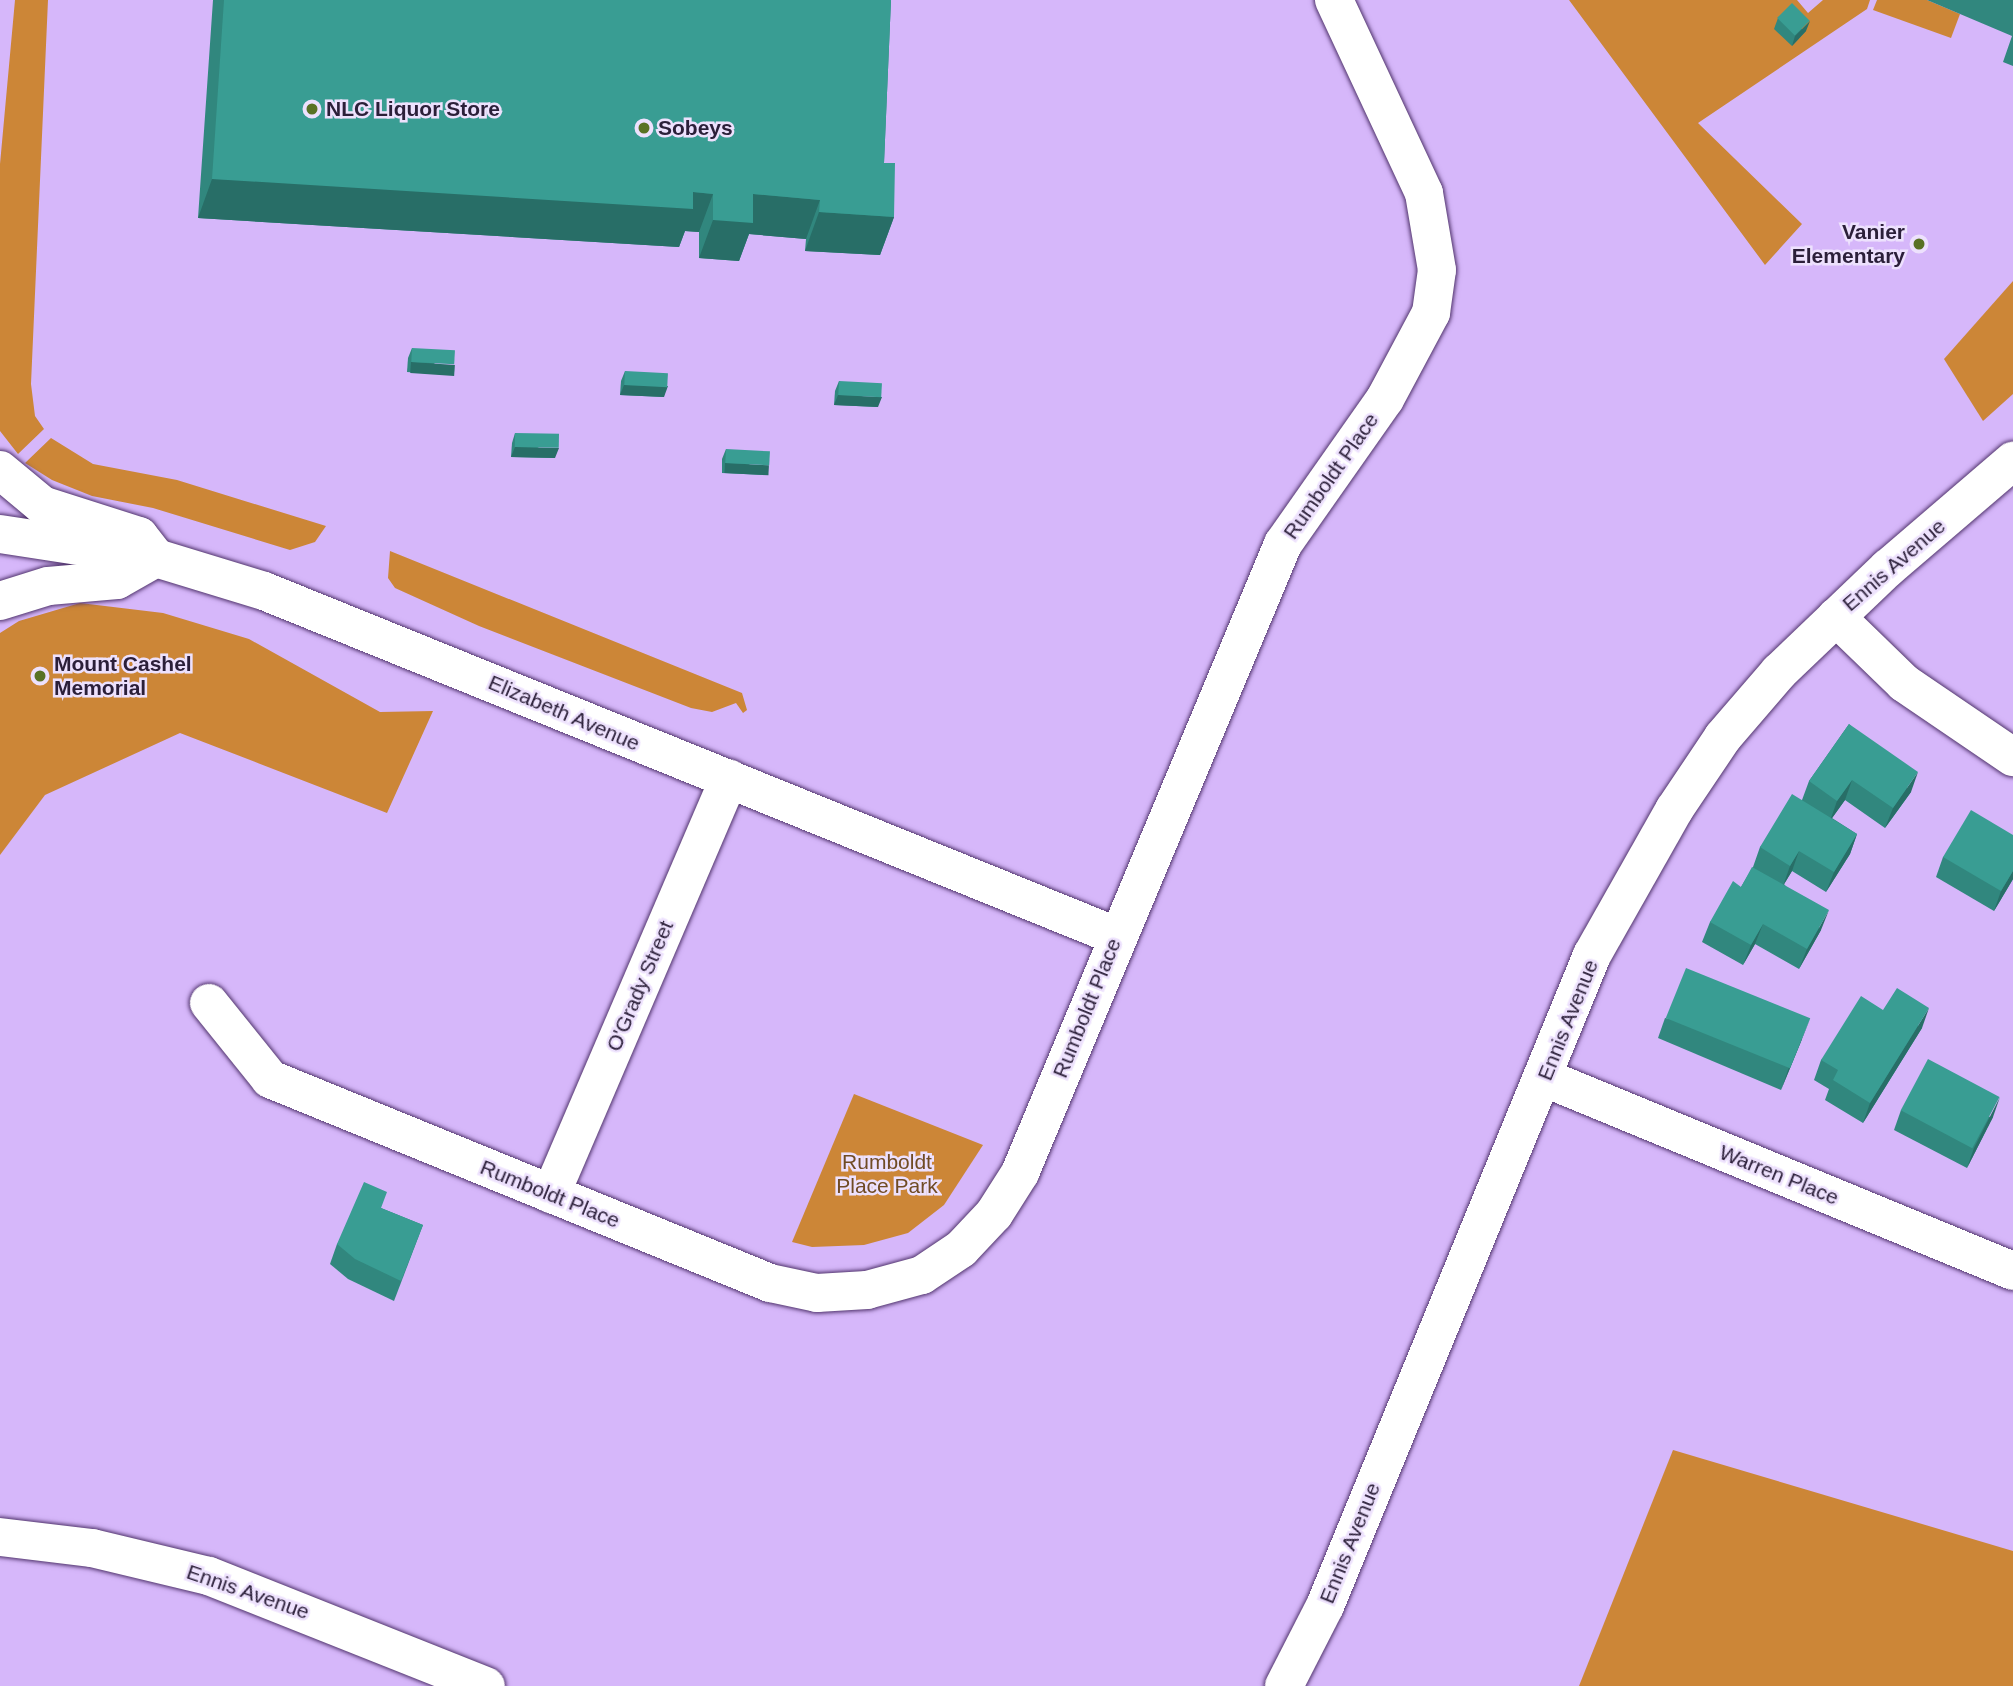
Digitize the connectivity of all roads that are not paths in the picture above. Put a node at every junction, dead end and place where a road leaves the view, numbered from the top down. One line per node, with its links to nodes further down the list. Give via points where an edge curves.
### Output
1 (1335, 0): 10 (street, Rumboldt Place, via 1424,193 1437,270 1431,313 1384,399 1283,544)
2 (2013, 461): 7 (street, Ennis Avenue)
3 (0, 470): 5 (street, via 42,505 139,536)
4 (0, 534): 5 (street, Elizabeth Avenue)
5 (156, 558): 6 (street, via 117,580 48,586); 9 (street, Elizabeth Avenue, via 330,615)
6 (0, 601)
7 (1836, 617): 8 (street, via 1905,683); 12 (street, Ennis Avenue, via 1723,737 1674,810 1592,955)
8 (2013, 757)
9 (729, 778): 10 (street, Elizabeth Avenue); 13 (street, O'Grady Street)
10 (1116, 936): 13 (street, Rumboldt Place, via 1020,1173 994,1214 961,1249 922,1275 867,1290 817,1293 771,1283)
11 (209, 1003): 13 (street, Rumboldt Place, via 270,1079)
12 (1545, 1078): 14 (street, Warren Place); 17 (street, Ennis Avenue, via 1325,1606)
13 (551, 1194)
14 (2013, 1271)
15 (0, 1537): 16 (street, Ennis Avenue, via 93,1548 209,1576)
16 (486, 1686)
17 (1284, 1686)

